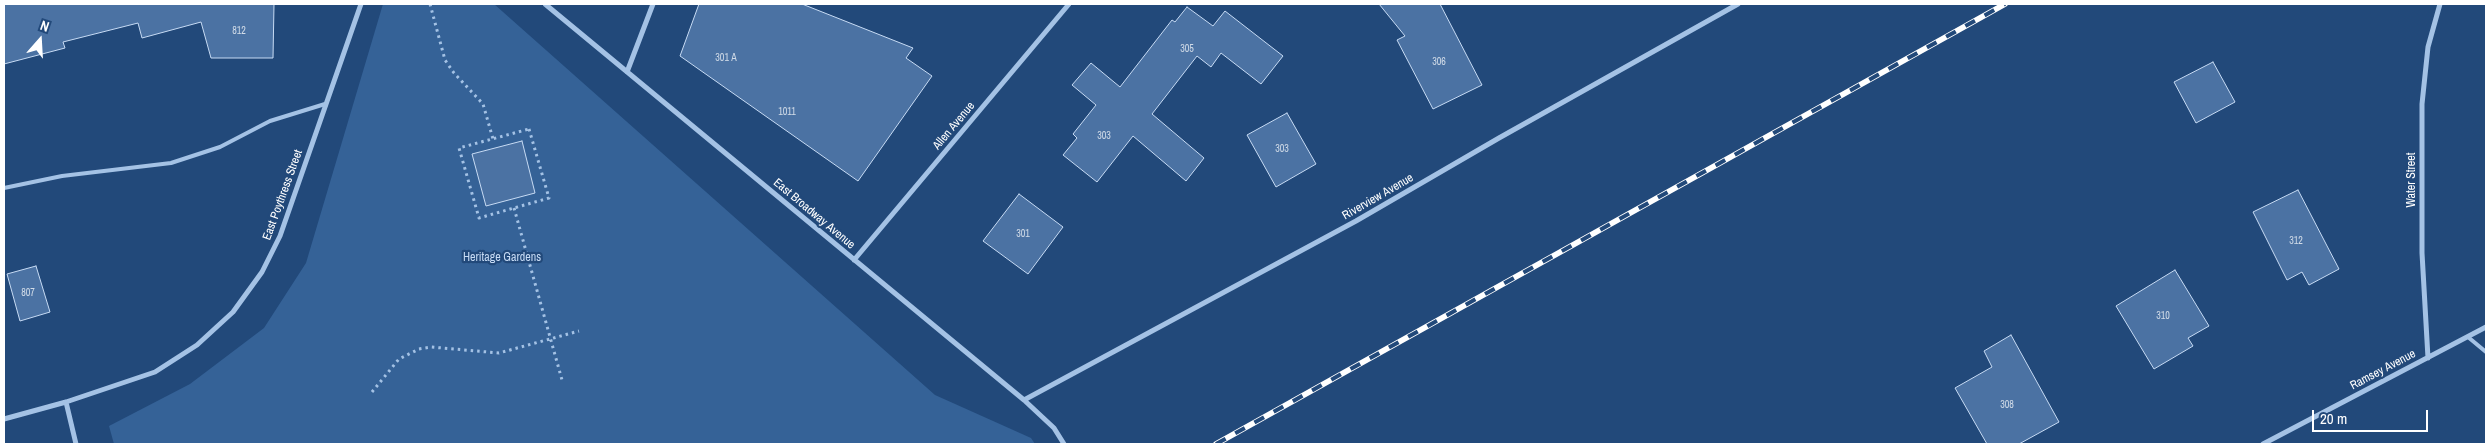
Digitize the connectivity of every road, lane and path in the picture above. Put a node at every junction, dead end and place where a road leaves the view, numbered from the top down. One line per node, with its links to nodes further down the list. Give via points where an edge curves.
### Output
1 (361, 4): 9 (street, East Poythress Street)
2 (430, 4): 10 (path, via 445,60 483,104)
3 (545, 4): 8 (street, East Broadway Avenue)
4 (652, 4): 8 (street)
5 (1069, 4): 13 (street, Allen Avenue)
6 (1738, 4): 22 (street, Riverview Avenue, via 1356,221)
7 (2440, 4): 19 (street, Water Street, via 2428,47 2422,104 2422,254)
8 (627, 72): 13 (street, East Broadway Avenue)
9 (325, 104): 11 (lane, via 270,121 220,147 171,163 62,176); 23 (street, East Poythress Street, via 280,236 262,272 234,312 197,345 155,372)
10 (493, 139): 12 (path, via 459,148 479,218); 12 (path, via 529,128 549,198)
11 (4, 188)
12 (514, 208): 17 (path)
13 (854, 260): 22 (street, East Broadway Avenue)
14 (2486, 327): 16 (street, Ramsey Avenue)
15 (579, 331): 17 (path)
16 (2468, 337): 18 (lane); 19 (street, Ramsey Avenue)
17 (551, 339): 20 (path); 21 (path, via 499,353 432,347 419,349 398,359)
18 (2486, 352)
19 (2428, 358): 27 (street, Ramsey Avenue)
20 (562, 380)
21 (372, 392)
22 (1024, 400): 26 (street, East Broadway Avenue, via 1054,428)
23 (66, 402): 24 (street, East Poythress Street); 25 (street)
24 (4, 418)
25 (76, 444)
26 (1064, 444)
27 (2263, 444)

